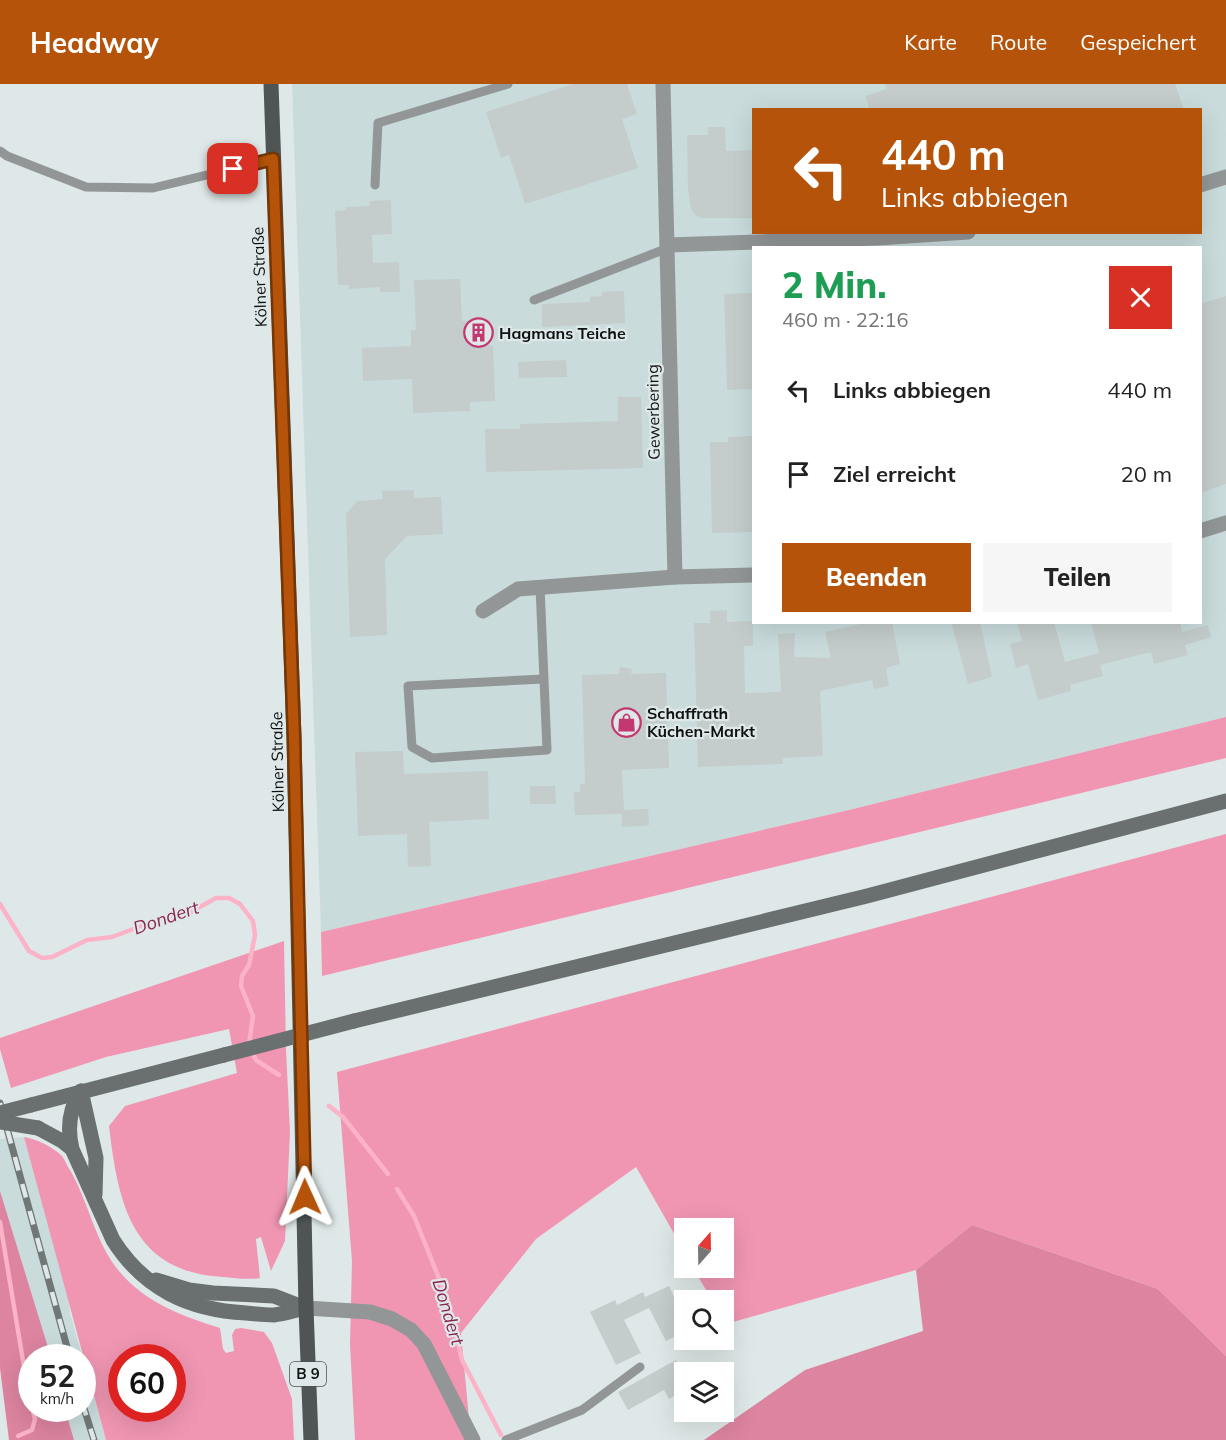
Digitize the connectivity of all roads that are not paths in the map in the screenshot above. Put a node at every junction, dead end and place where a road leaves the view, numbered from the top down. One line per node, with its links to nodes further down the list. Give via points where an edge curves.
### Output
1 (271, 84): 5 (main road, Kölner Straße / B 9)
2 (508, 84): 8 (lane, via 378,123)
3 (663, 84): 10 (street, Gewerbering)
4 (0, 151): 5 (lane, via 86,187 153,188)
5 (273, 159): 25 (main road, Kölner Straße / B 9, via 294,737)
6 (1226, 177): 7 (street)
7 (1202, 184)
8 (375, 185)
9 (938, 234): 10 (street)
10 (668, 247): 11 (lane); 15 (street, Gewerbering)
11 (534, 300)
12 (1226, 523): 13 (street)
13 (1202, 530)
14 (752, 574): 15 (street)
15 (675, 577): 16 (street)
16 (540, 587): 17 (street, via 518,589); 18 (lane)
17 (483, 611)
18 (544, 680): 18 (lane, via 547,750 432,758 412,747 408,686)
19 (1226, 801): 20 (main road, bridge, via 867,896)
20 (81, 1091): 21 (main road, bridge); 23 (main road, via 71,1109); 24 (main road, via 96,1158)
21 (0, 1113)
22 (0, 1122): 23 (main road, bridge, via 38,1128)
23 (72, 1149): 24 (main road)
24 (94, 1197): 25 (main road, via 121,1253 172,1296 216,1311 274,1315)
25 (306, 1308): 27 (main road, Kölner Straße / B 9); 28 (street, via 370,1312 411,1330 424,1344)
26 (640, 1367): 29 (lane, via 582,1410)
27 (311, 1440)
28 (473, 1440)
29 (507, 1440)

